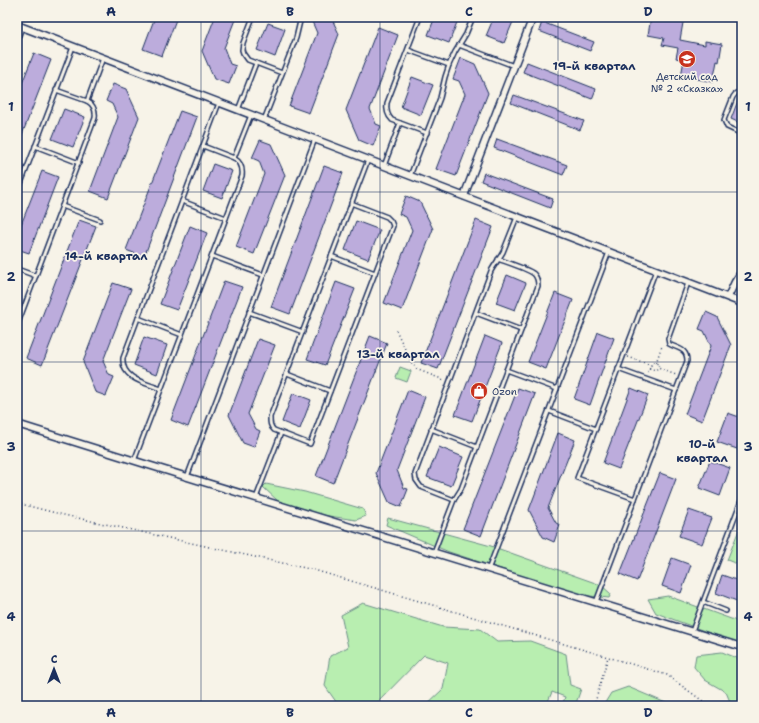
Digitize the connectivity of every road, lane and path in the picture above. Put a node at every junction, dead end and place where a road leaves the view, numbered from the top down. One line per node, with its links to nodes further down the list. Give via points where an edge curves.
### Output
1 (253, 17): 12 (lane, via 242,50 248,60)
2 (301, 17): 15 (lane)
3 (420, 17): 10 (lane)
4 (473, 17): 8 (lane)
5 (533, 17): 14 (street)
6 (20, 26): 7 (lane); 9 (street)
7 (17, 41)
8 (459, 45): 13 (lane); 14 (lane)
9 (73, 47): 11 (street); 16 (lane)
10 (408, 50): 13 (lane); 23 (lane, via 387,106 389,117)
11 (103, 58): 18 (lane); 19 (street)
12 (256, 63): 15 (lane); 20 (lane)
13 (449, 66): 24 (lane, via 442,94)
14 (514, 66): 35 (street)
15 (282, 73): 22 (lane)
16 (56, 90): 18 (lane); 27 (lane)
17 (742, 92): 25 (lane, via 733,97 724,120 727,127)
18 (87, 101): 31 (lane, via 94,108 96,115)
19 (220, 103): 20 (street); 28 (lane)
20 (238, 110): 21 (street)
21 (251, 115): 22 (street); 29 (lane)
22 (264, 120): 26 (street)
23 (400, 123): 24 (lane); 32 (lane)
24 (427, 133): 33 (lane)
25 (742, 134)
26 (315, 139): 30 (street); 50 (lane)
27 (35, 146): 31 (lane); 34 (lane)
28 (203, 146): 29 (lane); 36 (lane)
29 (234, 158): 40 (lane, via 240,163 243,171)
30 (368, 160): 32 (street); 37 (lane)
31 (79, 163): 38 (lane)
32 (384, 166): 33 (street)
33 (410, 176): 35 (street)
34 (17, 194)
35 (464, 196): 39 (street)
36 (182, 201): 40 (lane); 57 (lane)
37 (351, 203): 44 (lane); 49 (lane, via 390,218 393,224)
38 (62, 206): 41 (lane); 51 (lane)
39 (517, 217): 42 (street); 45 (lane)
40 (226, 218): 43 (lane)
41 (100, 220)
42 (609, 252): 47 (street); 76 (lane)
43 (212, 256): 50 (lane); 62 (lane)
44 (331, 256): 49 (lane); 61 (lane)
45 (498, 260): 56 (lane, via 491,271); 60 (lane, via 530,272 537,278 538,286)
46 (17, 269): 51 (lane)
47 (656, 270): 52 (street); 64 (lane)
48 (742, 271): 53 (street)
49 (375, 273): 78 (lane)
50 (263, 275): 55 (lane)
51 (36, 276): 58 (lane)
52 (689, 282): 53 (street); 63 (lane)
53 (728, 297): 54 (street)
54 (742, 303)
55 (249, 312): 61 (lane); 86 (lane)
56 (476, 313): 60 (lane); 74 (lane)
57 (138, 318): 62 (lane); 75 (lane, via 123,358 124,369 130,376)
58 (17, 326)
59 (396, 330): 74 (path, via 416,369)
60 (521, 330): 70 (lane)
61 (302, 332): 71 (lane)
62 (182, 334): 75 (lane)
63 (668, 341): 65 (path); 72 (lane, via 684,351 687,357)
64 (624, 355): 66 (path); 68 (lane)
65 (656, 363): 66 (path, via 652,362); 67 (path, via 659,365)
66 (651, 365): 69 (path)
67 (658, 368): 69 (path, via 656,372); 72 (path)
68 (618, 369): 73 (lane); 82 (lane)
69 (649, 369): 73 (path)
70 (506, 370): 76 (lane); 84 (lane)
71 (287, 374): 78 (lane); 83 (lane, via 270,417 271,427)
72 (681, 377): 77 (lane)
73 (646, 379): 77 (lane)
74 (449, 382): 81 (lane)
75 (161, 389): 85 (lane)
76 (557, 389): 79 (lane)
77 (676, 390): 89 (lane)
78 (330, 391): 83 (lane, via 310,444)
79 (549, 411): 82 (lane); 93 (lane)
80 (17, 424): 85 (street)
81 (431, 429): 84 (lane); 90 (lane, via 415,474 416,480 424,489)
82 (596, 429): 89 (lane, via 577,478)
83 (281, 433): 87 (lane)
84 (477, 447): 90 (lane, via 460,492)
85 (134, 461): 86 (street)
86 (187, 477): 87 (street)
87 (256, 498): 92 (street)
88 (742, 498): 95 (lane)
89 (635, 499): 94 (lane)
90 (454, 500): 92 (lane)
91 (17, 503): 99 (path, via 314,570)
92 (433, 553): 93 (street)
93 (488, 570): 94 (street)
94 (596, 602): 97 (street)
95 (703, 602): 96 (lane); 97 (lane)
96 (726, 611)
97 (692, 632): 98 (street)
98 (742, 647)
99 (608, 656): 100 (path); 101 (path, via 667,675 704,702)
100 (594, 706)
101 (714, 706)

